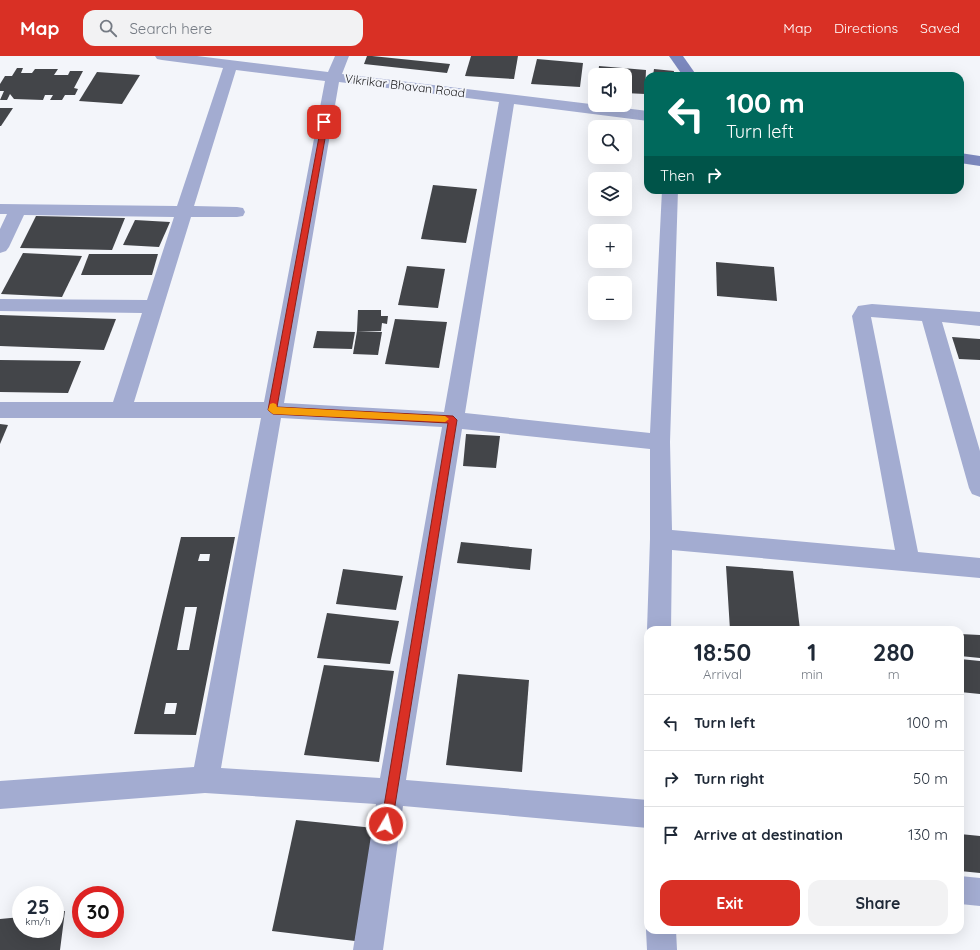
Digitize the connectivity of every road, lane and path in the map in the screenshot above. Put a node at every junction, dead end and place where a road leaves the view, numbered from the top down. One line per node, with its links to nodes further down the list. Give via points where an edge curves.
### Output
1 (162, 56): 4 (street, Vikrikar Bhavan Road)
2 (342, 56): 7 (street)
3 (676, 56): 6 (street)
4 (197, 58): 5 (street, Vikrikar Bhavan Road)
5 (231, 64): 7 (street, Vikrikar Bhavan Road); 15 (street)
6 (687, 72)
7 (333, 77): 8 (street, Vikrikar Bhavan Road); 24 (street)
8 (507, 99): 9 (street, Vikrikar Bhavan Road); 25 (street)
9 (644, 116)
10 (964, 159): 11 (street)
11 (980, 161)
12 (670, 194): 26 (street)
13 (0, 209): 14 (street)
14 (18, 209): 15 (street); 17 (street)
15 (183, 211): 16 (street); 19 (street)
16 (237, 212)
17 (0, 247)
18 (0, 305): 19 (street)
19 (153, 307): 23 (street)
20 (930, 315): 21 (street); 27 (street); 29 (street, via 872,310 865,311 861,316)
21 (980, 319)
22 (0, 410): 23 (street)
23 (121, 410): 24 (street)
24 (273, 410): 25 (street); 32 (street)
25 (453, 420): 26 (street); 33 (street)
26 (660, 442): 28 (street)
27 (980, 488)
28 (661, 539): 29 (street); 31 (street)
29 (908, 561): 30 (street)
30 (980, 568)
31 (659, 626)
32 (205, 780): 33 (street); 34 (street)
33 (391, 792): 35 (street); 39 (street)
34 (0, 795)
35 (644, 814)
36 (964, 890): 37 (street)
37 (980, 892)
38 (661, 934): 40 (street)
39 (368, 950)
40 (662, 950)

